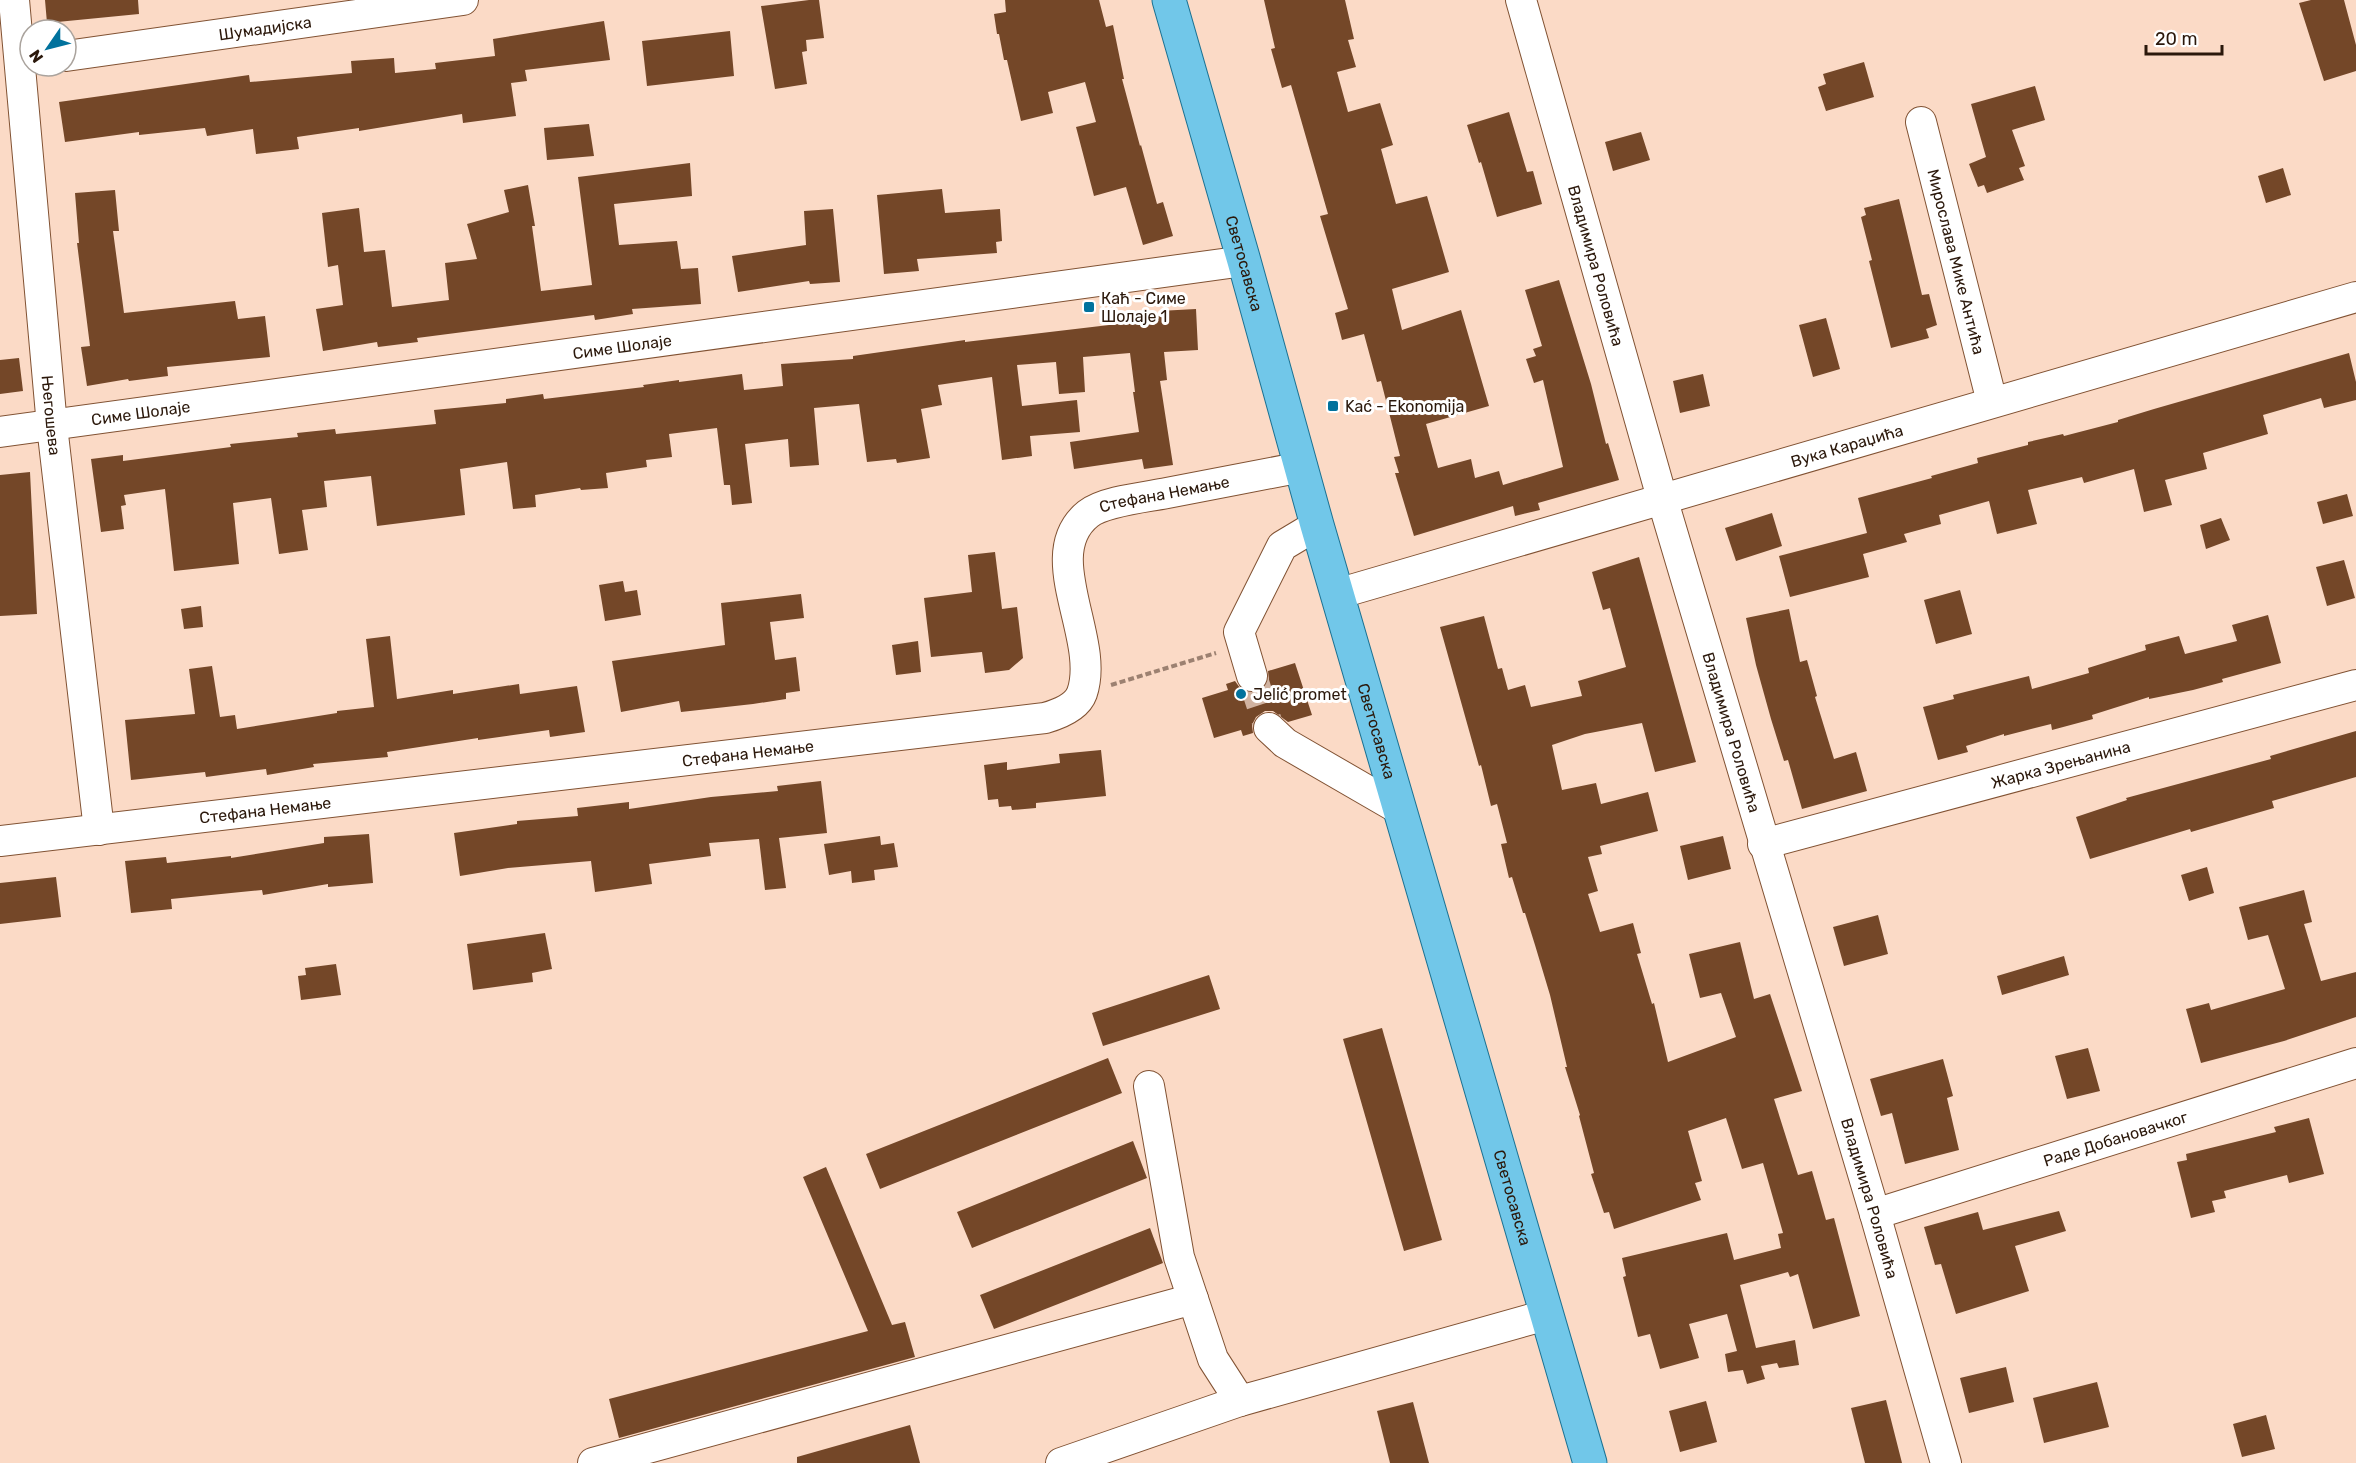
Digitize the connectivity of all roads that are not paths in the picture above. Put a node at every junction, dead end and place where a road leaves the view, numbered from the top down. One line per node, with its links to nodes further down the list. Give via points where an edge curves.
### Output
1 (14, 0): 6 (street, Његошева)
2 (463, 0): 5 (street, Шумадијска)
3 (1169, 0): 8 (main road, Светосавска)
4 (1521, 0): 14 (street, Владимира Роловића)
5 (78, 54)
6 (17, 62): 11 (street, Његошева)
7 (1921, 122): 10 (street, Мирослава Мике Антића)
8 (1244, 261): 11 (street, Симе Шолаје); 13 (main road, Светосавска)
9 (2356, 297): 10 (street, Вука Караџића)
10 (1992, 402): 14 (street, Вука Караџића)
11 (52, 426): 12 (street, Симе Шолаје); 21 (street, Његошева)
12 (0, 432)
13 (1302, 467): 15 (main road, Светосавска); 21 (street, Стефана Немање, via 1120,502 1090,512 1073,531 1067,552 1084,651 1082,693 1067,709 1046,718)
14 (1662, 498): 16 (street, Вука Караџића); 23 (street, Владимира Роловића)
15 (1317, 525): 16 (main road, Светосавска); 17 (street, via 1282,546 1239,632)
16 (1337, 594): 20 (main road, Светосавска)
17 (1252, 676)
18 (2356, 685): 23 (street, Жарка Зрењанина)
19 (1269, 728): 20 (street, via 1284,743)
20 (1399, 809): 28 (main road, Светосавска)
21 (99, 830): 22 (street, Стефана Немање)
22 (0, 841)
23 (1763, 844): 26 (street, Владимира Роловића)
24 (2356, 1063): 26 (street, Раде Добановачког)
25 (1149, 1086): 27 (street, via 1179,1257)
26 (1875, 1214): 33 (street, Владимира Роловића)
27 (1193, 1299): 29 (street, via 1214,1359); 30 (street)
28 (1546, 1315): 29 (street); 32 (main road, Светосавска)
29 (1240, 1401): 31 (street)
30 (593, 1463)
31 (1061, 1463)
32 (1590, 1463)
33 (1946, 1463)

